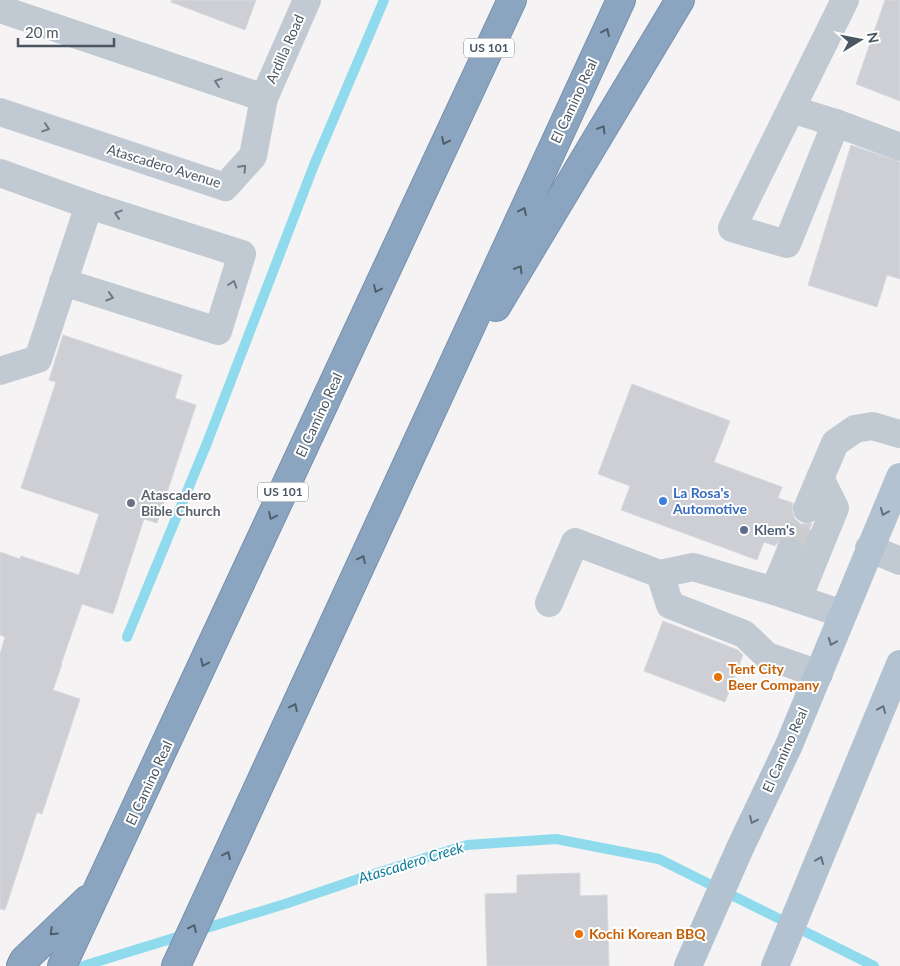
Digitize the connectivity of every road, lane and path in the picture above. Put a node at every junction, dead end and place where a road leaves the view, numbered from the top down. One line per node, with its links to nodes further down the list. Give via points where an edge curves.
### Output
1 (307, 0): 9 (street, Ardilla Road)
2 (492, 0): 8 (highway)
3 (512, 0): 8 (highway, El Camino Real / US 101)
4 (621, 0): 18 (highway, El Camino Real, one-way to 4)
5 (680, 0): 18 (highway, one-way to 5)
6 (845, 0): 10 (street)
7 (0, 9): 9 (street, one-way to 7)
8 (466, 97): 32 (highway, El Camino Real / US 101, one-way to 32)
9 (264, 98): 11 (street, Atascadero Avenue, one-way to 9, via 225,187 253,156)
10 (791, 109): 12 (street); 12 (street, via 732,228 787,244)
11 (0, 112)
12 (836, 123): 13 (street)
13 (900, 146)
14 (0, 173): 15 (street)
15 (89, 205): 16 (street); 16 (street, one-way to 15, via 218,331 242,254)
16 (63, 282): 17 (street, via 38,359)
17 (0, 370)
18 (422, 430): 36 (highway, El Camino Real, one-way to 18)
19 (900, 434): 21 (street, via 872,426 855,429 835,443)
20 (900, 477): 23 (main road, El Camino Real, one-way to 23)
21 (820, 478): 22 (street); 27 (street, via 835,508)
22 (807, 509)
23 (869, 548): 25 (street); 29 (main road, El Camino Real)
24 (790, 552): 27 (street)
25 (900, 560)
26 (660, 574): 27 (street, via 693,566); 28 (street, via 575,542); 31 (street, via 670,605 744,634 767,656)
27 (786, 595): 29 (street)
28 (549, 603)
29 (843, 614): 31 (main road, El Camino Real, one-way to 31)
30 (900, 664): 34 (main road, one-way to 30)
31 (819, 674): 35 (main road, El Camino Real, one-way to 35)
32 (101, 886): 33 (highway, El Camino Real / US 101); 37 (highway, one-way to 37)
33 (67, 956)
34 (780, 956)
35 (691, 960)
36 (178, 961)
37 (22, 963)

